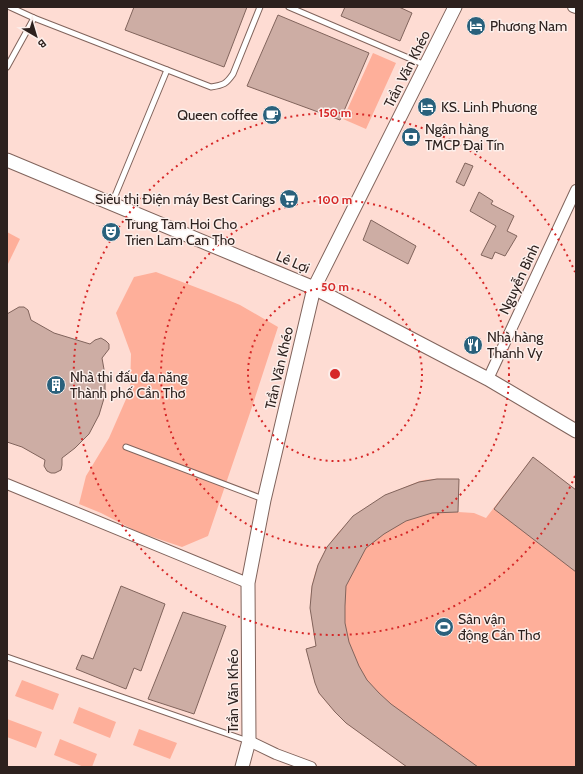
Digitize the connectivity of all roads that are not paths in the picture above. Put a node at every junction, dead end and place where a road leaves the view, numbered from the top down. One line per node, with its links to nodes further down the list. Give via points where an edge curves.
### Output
1 (10, 7): 5 (lane)
2 (260, 7): 8 (lane, via 228,82 211,87)
3 (289, 7): 6 (lane)
4 (455, 7): 6 (street, Trần Văn Khéo)
5 (34, 18): 7 (lane); 8 (lane)
6 (426, 66): 12 (street, Trần Văn Khéo)
7 (7, 67)
8 (167, 70): 11 (lane)
9 (7, 160): 11 (street, Lê Lợi)
10 (576, 190): 13 (street, Nguyễn Bình)
11 (112, 203): 12 (street, Lê Lợi)
12 (314, 288): 13 (street, Lê Lợi); 17 (street, Trần Văn Khéo)
13 (488, 379): 14 (street, Lê Lợi)
14 (576, 431)
15 (126, 447): 17 (lane)
16 (7, 484): 18 (street)
17 (264, 500): 18 (street, Trần Văn Khéo)
18 (248, 583): 20 (street, Trần Văn Khéo)
19 (7, 657): 20 (lane)
20 (249, 741): 21 (street, Trần Văn Khéo); 22 (street)
21 (242, 767)
22 (311, 767)

